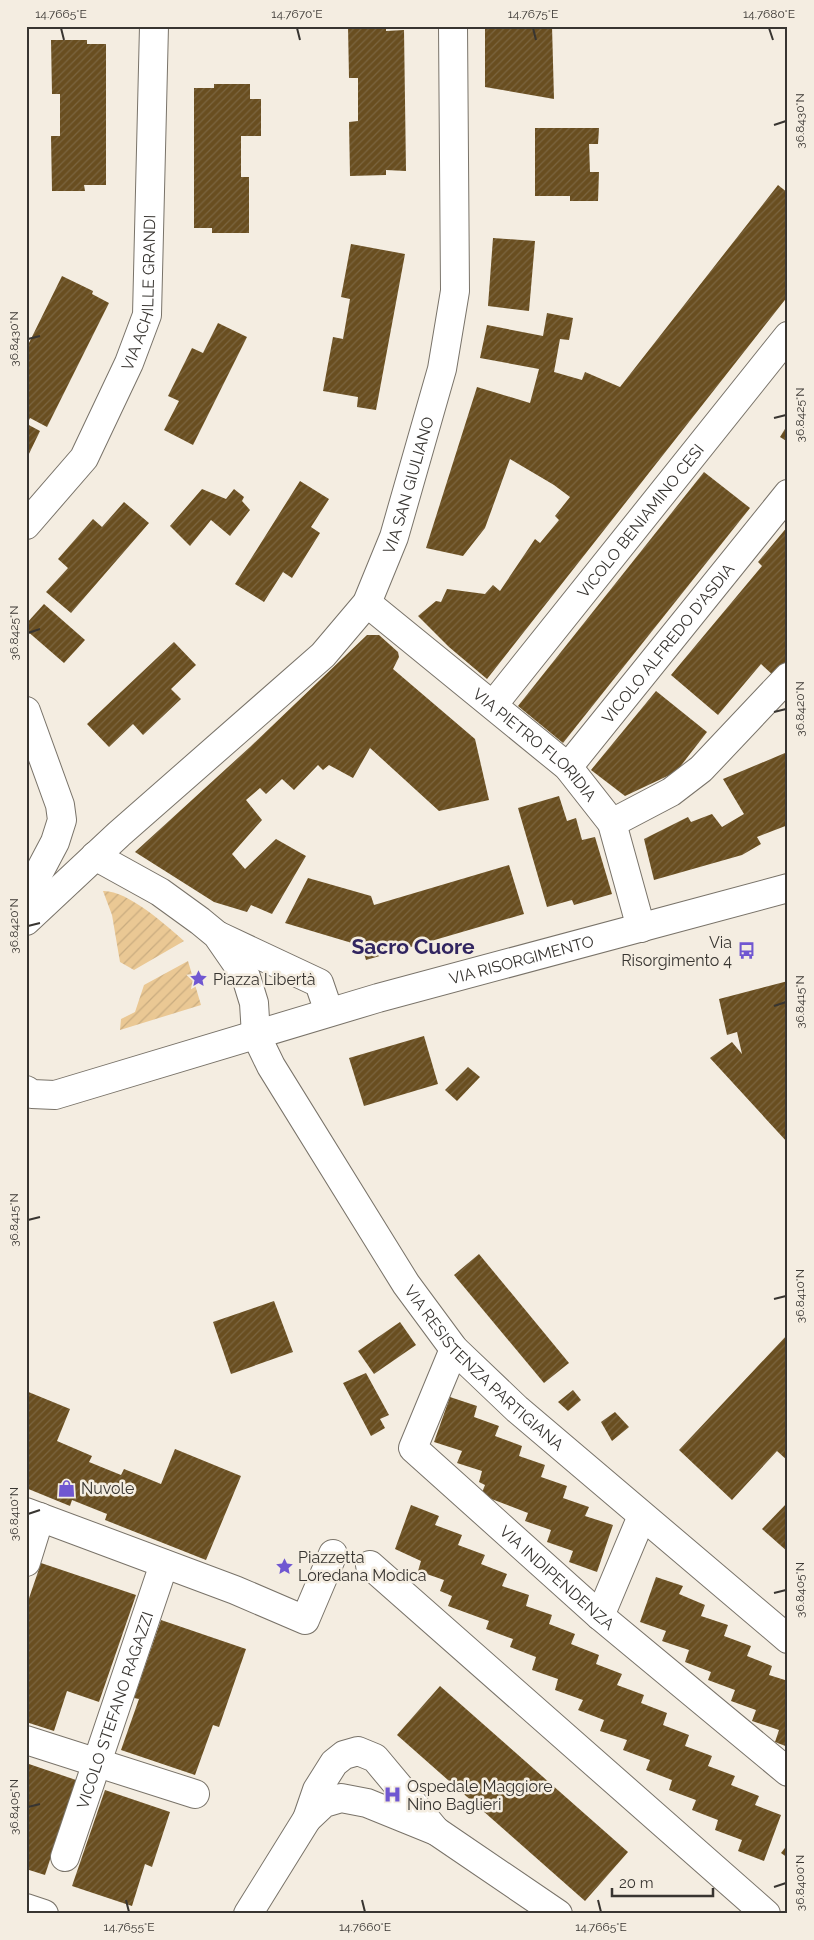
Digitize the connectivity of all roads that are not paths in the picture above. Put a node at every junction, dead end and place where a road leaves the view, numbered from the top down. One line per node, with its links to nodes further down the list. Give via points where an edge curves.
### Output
1 (154, 26): 5 (street, VIA ACHILLE GRANDI, via 148,314 129,363 84,458)
2 (453, 26): 6 (street, VIA SAN GIULIANO, via 454,290 442,369 394,537)
3 (788, 336): 8 (street, VICOLO BENIAMINO CESI)
4 (788, 494): 10 (street, VICOLO ALFREDO D'ASDIA)
5 (26, 525)
6 (367, 603): 8 (street, VIA PIETRO FLORIDIA); 12 (street, VIA SAN GIULIANO, via 323,655)
7 (788, 677): 11 (street, via 701,769 671,792)
8 (493, 705): 10 (street, VIA PIETRO FLORIDIA)
9 (26, 711): 14 (street, via 62,820 55,842)
10 (568, 767): 11 (street, VIA PIETRO FLORIDIA)
11 (612, 823): 16 (street, VIA PIETRO FLORIDIA)
12 (95, 856): 15 (street, VIA SAN GIULIANO); 17 (street, via 160,892)
13 (788, 888): 16 (street, VIA RISORGIMENTO)
14 (26, 897)
15 (26, 921)
16 (642, 928): 18 (street, VIA RISORGIMENTO)
17 (217, 935): 18 (street, via 319,983); 19 (street, via 246,978 254,1003)
18 (329, 1012): 19 (street, VIA RISORGIMENTO)
19 (256, 1035): 20 (street, VIA RISORGIMENTO, via 56,1095 32,1094); 21 (street, VIA RESISTENZA PARTIGIANA, via 271,1066 406,1284)
20 (26, 1090)
21 (454, 1349): 23 (street, VIA RESISTENZA PARTIGIANA, via 517,1409); 28 (street, VIA INDIPENDENZA, via 413,1448)
22 (33, 1514): 25 (street); 26 (street)
23 (642, 1516): 28 (street); 29 (street, VIA RESISTENZA PARTIGIANA)
24 (332, 1554): 26 (street, via 305,1620)
25 (26, 1562)
26 (164, 1564): 31 (street, VICOLO STEFANO RAGAZZI)
27 (370, 1565): 41 (street)
28 (600, 1616): 32 (street, VIA INDIPENDENZA)
29 (788, 1639)
30 (26, 1740): 31 (street)
31 (97, 1762): 33 (street); 36 (street, VICOLO STEFANO RAGAZZI)
32 (788, 1772)
33 (195, 1794)
34 (307, 1819): 35 (street, via 324,1804 342,1798 367,1803); 35 (street, via 317,1790 334,1763 344,1755 358,1751 374,1758); 39 (street)
35 (436, 1830): 40 (street)
36 (65, 1857)
37 (26, 1908): 38 (street)
38 (44, 1914)
39 (248, 1914)
40 (558, 1914)
41 (766, 1914)

